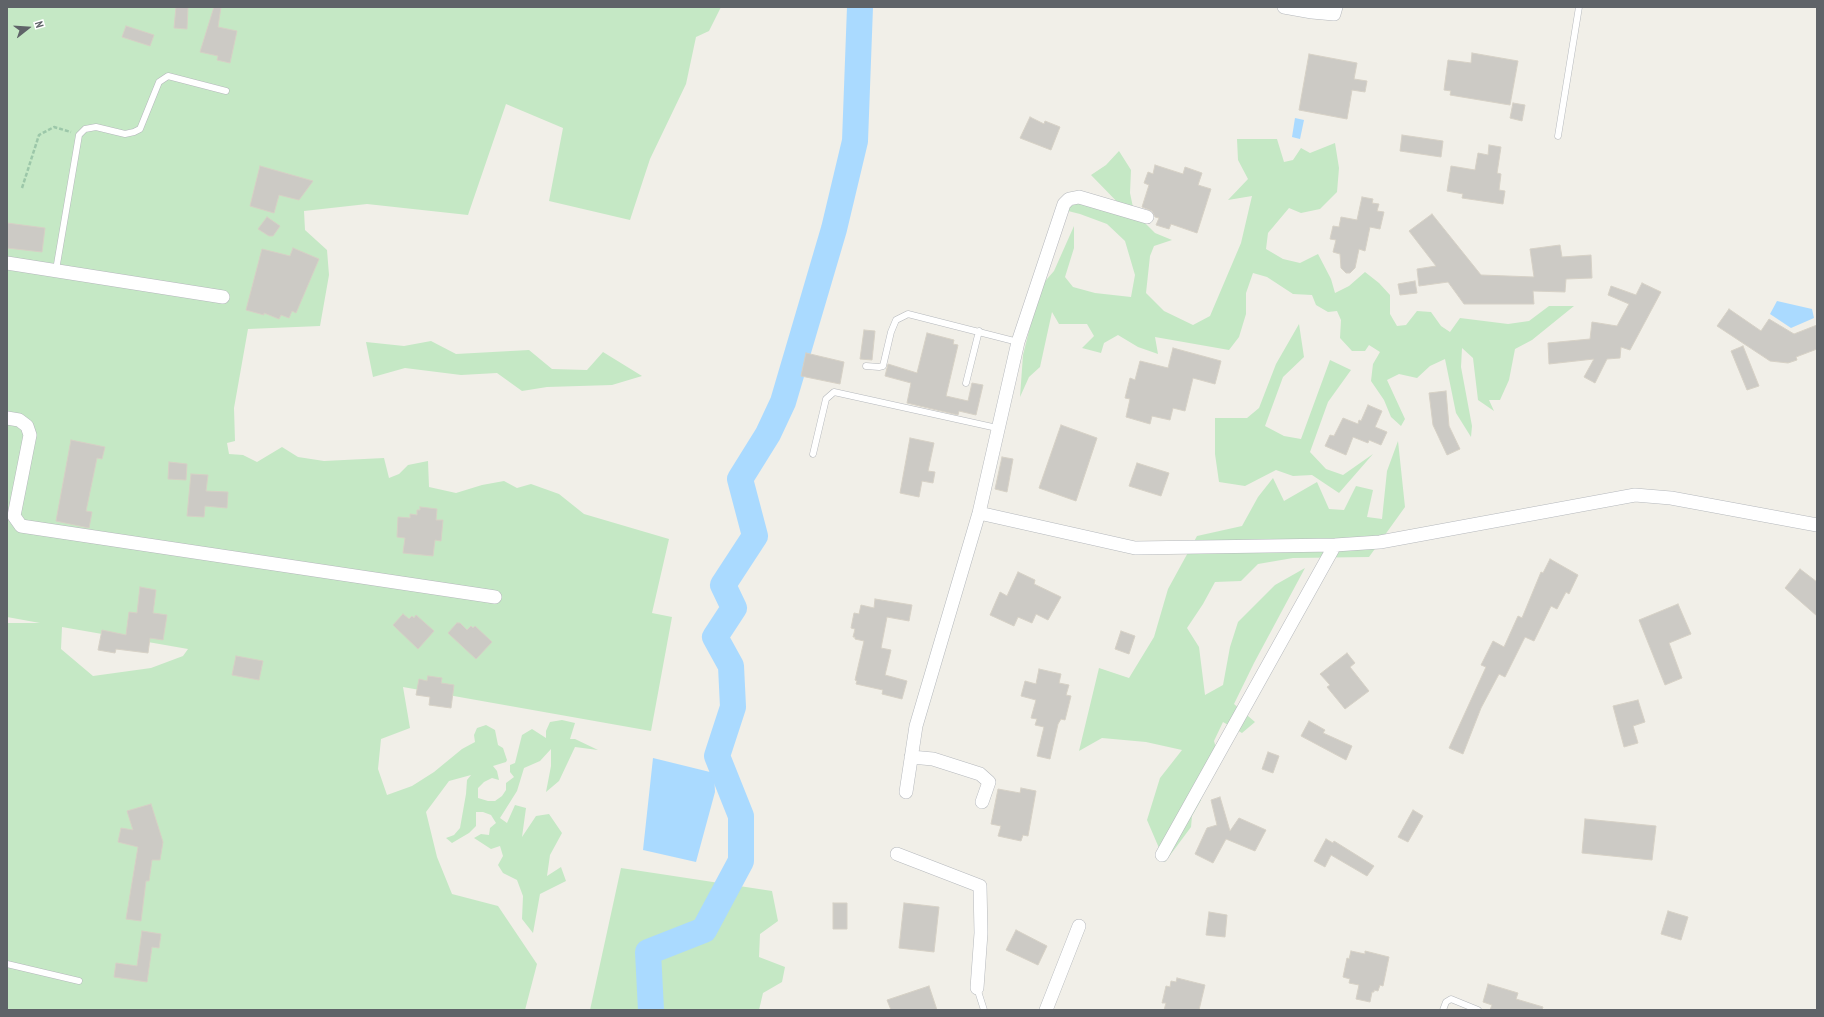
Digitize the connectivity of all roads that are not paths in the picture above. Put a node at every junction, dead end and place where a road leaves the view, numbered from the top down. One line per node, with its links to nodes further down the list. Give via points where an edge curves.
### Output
1 (1284, 7): 2 (street, via 1334,14)
2 (1336, 7)
3 (1579, 7): 5 (lane)
4 (226, 91): 8 (lane, via 168,76 159,82 140,129 125,134 96,127 85,129 79,135)
5 (1558, 136)
6 (1148, 217): 11 (street, via 1079,197 1069,199 1064,204)
7 (7, 263): 8 (street)
8 (56, 270): 9 (street)
9 (223, 297)
10 (979, 331): 11 (lane); 12 (lane, via 908,314 896,320 883,366); 13 (lane)
11 (1018, 342): 15 (street)
12 (866, 366)
13 (966, 383)
14 (7, 418): 20 (street, via 19,420 27,426 30,434 14,516 21,526)
15 (997, 428): 16 (lane, via 834,392 826,399); 17 (street)
16 (813, 454)
17 (979, 513): 19 (street, via 1135,548); 21 (street, via 916,726)
18 (1817, 525): 19 (street, via 1671,498 1635,496 1380,542)
19 (1334, 545): 25 (street)
20 (495, 597)
21 (911, 757): 22 (street); 23 (street, via 933,759 980,774 989,782)
22 (906, 792)
23 (982, 802)
24 (897, 854): 29 (street, via 980,886 981,933)
25 (1162, 855)
26 (1079, 926): 31 (street)
27 (7, 964): 28 (lane)
28 (79, 981)
29 (977, 988): 30 (lane)
30 (984, 1010)
31 (1046, 1010)
32 (1443, 1010): 33 (lane, via 1446,1002 1451,1000)
33 (1478, 1010)

